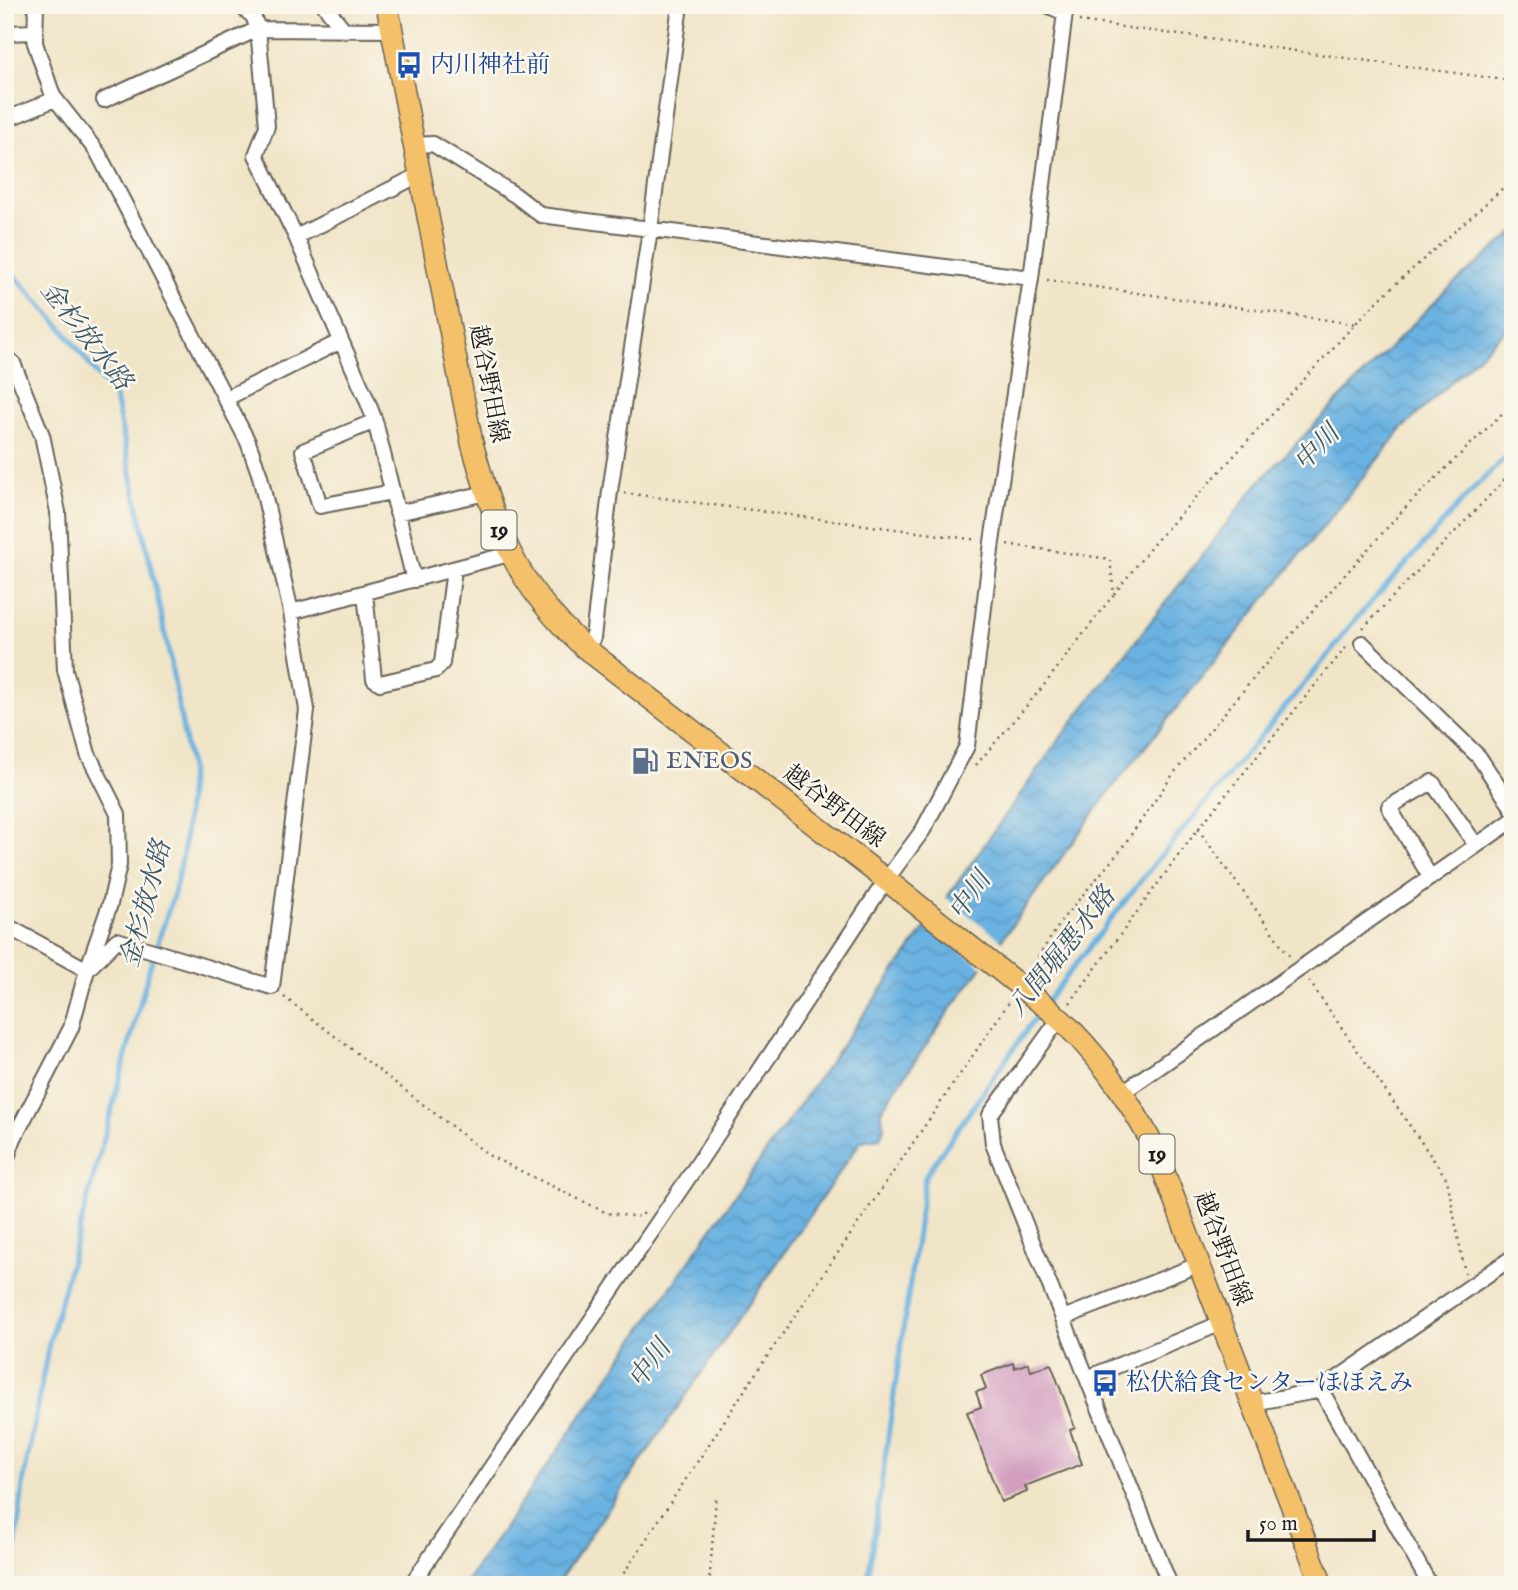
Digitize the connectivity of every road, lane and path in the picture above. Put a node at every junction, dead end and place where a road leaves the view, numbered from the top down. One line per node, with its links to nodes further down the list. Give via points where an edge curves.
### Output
1 (37, 5): 11 (street)
2 (239, 5): 8 (street, via 253,16)
3 (324, 5): 10 (street)
4 (387, 5): 9 (main road, 越谷野田線 / 19)
5 (680, 5): 20 (street)
6 (1047, 5): 7 (street)
7 (1066, 13): 13 (path); 22 (street)
8 (258, 30): 10 (street); 15 (street); 21 (street, via 267,125 256,155)
9 (391, 30): 10 (street); 17 (main road, 越谷野田線 / 19)
10 (345, 31)
11 (35, 32): 12 (street); 14 (street)
12 (5, 33)
13 (1513, 81)
14 (55, 100): 16 (street); 26 (street, via 99,153)
15 (104, 100)
16 (5, 120)
17 (415, 145): 18 (main road, 越谷野田線 / 19); 20 (street, via 433,144 541,215)
18 (421, 174): 21 (street); 32 (main road, 越谷野田線 / 19, via 472,443)
19 (1513, 179): 23 (path)
20 (650, 230): 22 (street); 30 (street)
21 (296, 237): 24 (street)
22 (1031, 278): 23 (path); 34 (street)
23 (1355, 324): 39 (path, via 1154,542)
24 (341, 341): 26 (street); 28 (street)
25 (5, 357): 53 (street, via 13,363 42,435 58,512 65,670 88,754 118,814 119,865)
26 (225, 399): 40 (street, via 260,476)
27 (1513, 403): 54 (path, via 1403,510 1275,653 1174,773)
28 (375, 421): 31 (street); 31 (street, via 303,451 320,506)
29 (1513, 471): 41 (path)
30 (610, 491): 34 (path); 43 (street, via 593,638)
31 (392, 492): 33 (street)
32 (486, 493): 33 (street); 35 (main road, 越谷野田線 / 19)
33 (397, 513): 37 (street)
34 (992, 542): 39 (path, via 1110,559); 50 (street, via 967,746)
35 (509, 554): 36 (street); 43 (main road, 越谷野田線 / 19, via 544,606)
36 (454, 569): 37 (street); 38 (street, via 442,663 436,670 380,683 374,679)
37 (414, 580): 38 (street)
38 (365, 593): 40 (street)
39 (1114, 594): 44 (path)
40 (291, 612): 55 (street, via 307,710)
41 (1363, 627)
42 (1358, 640): 45 (street, via 1479,757); 47 (path)
43 (586, 648): 50 (main road, 越谷野田線 / 19)
44 (971, 772)
45 (1513, 809)
46 (1513, 820): 48 (street)
47 (1198, 829): 52 (path); 57 (path)
48 (1476, 845): 49 (street); 49 (street, via 1432,782 1389,807)
49 (1430, 877): 52 (street)
50 (890, 883): 57 (main road, 越谷野田線 / 19, bridge); 70 (street)
51 (5, 925): 53 (street)
52 (1298, 968): 58 (street); 63 (path, via 1447,1179)
53 (87, 970): 55 (street, via 117,940); 59 (street, via 71,1028)
54 (1028, 971)
55 (272, 987): 60 (path, via 489,1156 607,1213 640,1217)
56 (1015, 992): 71 (path)
57 (1055, 1014): 58 (main road, 越谷野田線 / 19); 64 (street, via 990,1115 993,1144)
58 (1123, 1092): 62 (main road, 越谷野田線 / 19, via 1155,1149)
59 (5, 1163)
60 (648, 1208)
61 (1513, 1257): 63 (street)
62 (1199, 1264): 64 (street); 65 (main road, 越谷野田線 / 19)
63 (1469, 1287): 67 (street)
64 (1063, 1318): 66 (street)
65 (1222, 1323): 66 (street); 68 (main road, 越谷野田線 / 19)
66 (1087, 1378): 73 (street)
67 (1321, 1390): 68 (street); 75 (street)
68 (1254, 1403): 74 (main road, 越谷野田線 / 19)
69 (716, 1498): 72 (path)
70 (411, 1585)
71 (616, 1585)
72 (709, 1585)
73 (1170, 1585)
74 (1322, 1585)
75 (1430, 1585)

